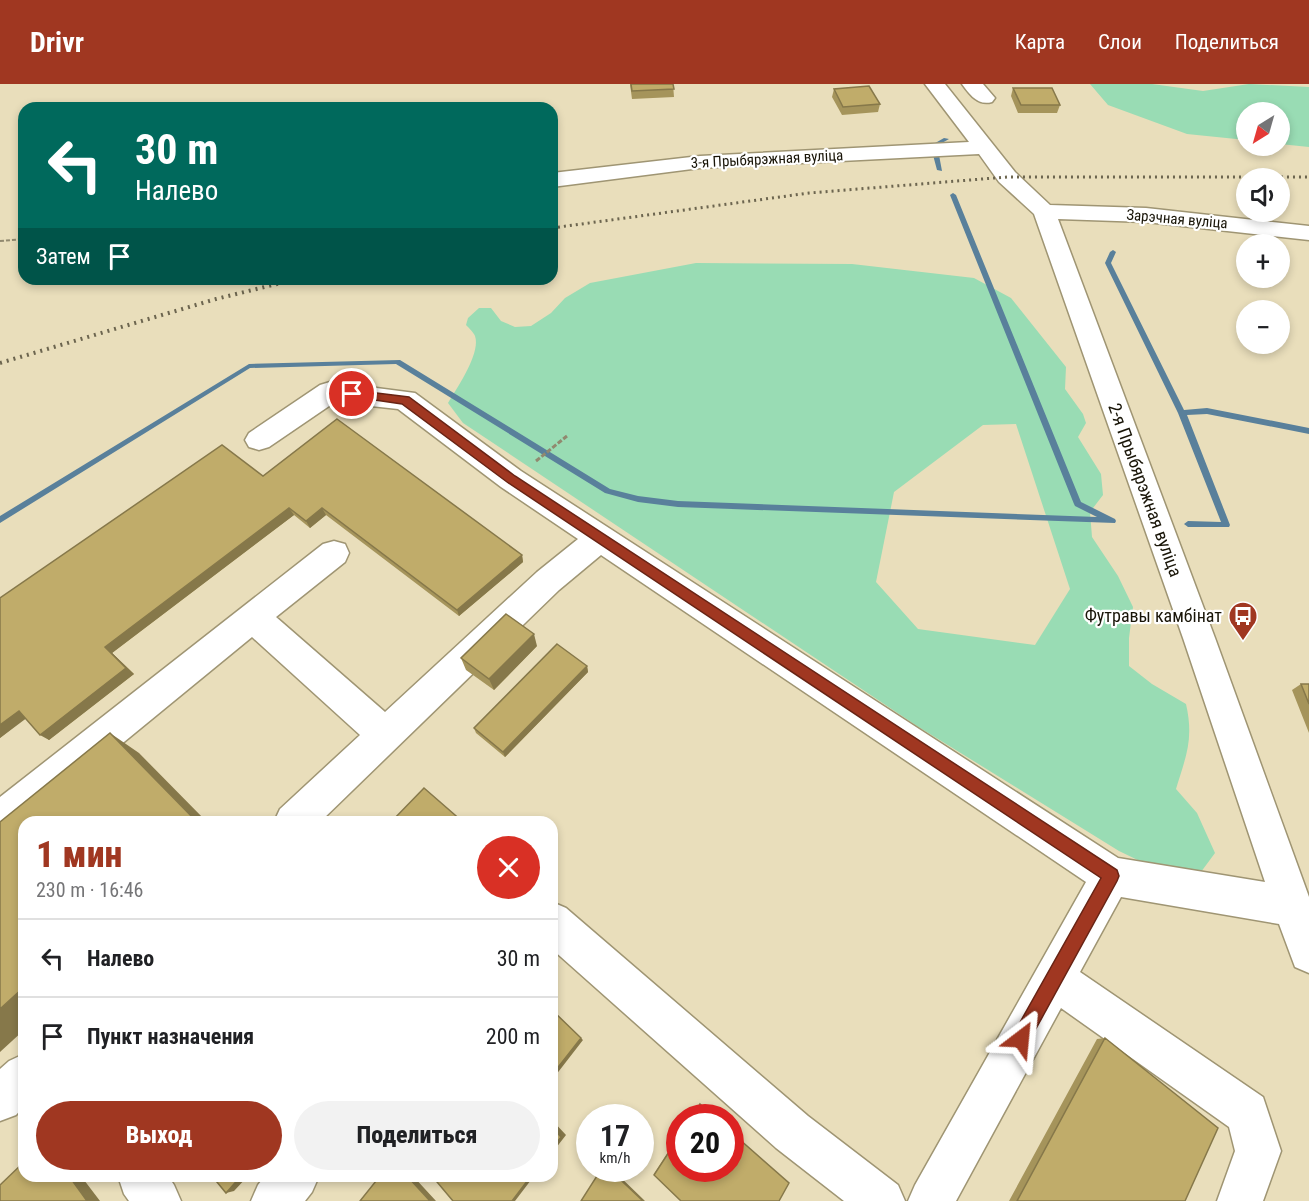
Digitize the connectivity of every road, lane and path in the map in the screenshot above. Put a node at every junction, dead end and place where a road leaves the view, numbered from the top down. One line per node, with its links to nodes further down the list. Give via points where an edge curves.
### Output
1 (935, 84): 2 (street, 2-я Прыбярэжная вуліца)
2 (982, 148): 3 (street, 3-я Прыбярэжная вуліца, via 700,162); 4 (street, 2-я Прыбярэжная вуліца)
3 (558, 179)
4 (1044, 212): 5 (street, Зарэчная вуліца, via 1146,215); 18 (street, 2-я Прыбярэжная вуліца, via 1199,638)
5 (1309, 233)
6 (18, 240): 7 (path)
7 (0, 241)
8 (567, 436): 10 (path)
9 (259, 440): 11 (street, via 330,392 405,400 511,479)
10 (532, 464)
11 (600, 538): 14 (street, via 548,581); 17 (street)
12 (334, 553): 13 (street)
13 (253, 617): 14 (street); 16 (street)
14 (385, 735): 15 (street)
15 (299, 816)
16 (0, 820)
17 (1111, 876): 18 (street); 21 (street)
18 (1291, 906): 20 (street, 2-я Прыбярэжная вуліца)
19 (558, 927): 26 (street, via 792,1132)
20 (1309, 953)
21 (1054, 978): 27 (street); 28 (street, via 1247,1113 1258,1151)
22 (18, 1082): 23 (street)
23 (0, 1099)
24 (291, 1182): 25 (street)
25 (274, 1201)
26 (882, 1201)
27 (931, 1201)
28 (1240, 1201)

